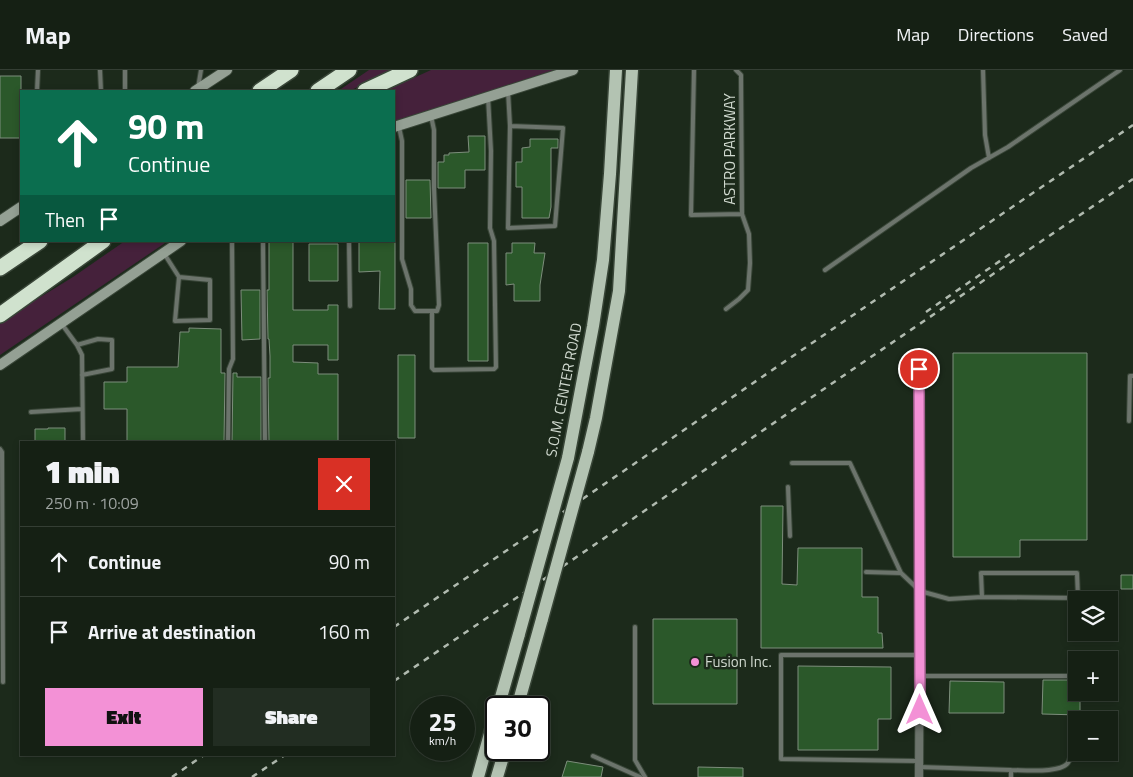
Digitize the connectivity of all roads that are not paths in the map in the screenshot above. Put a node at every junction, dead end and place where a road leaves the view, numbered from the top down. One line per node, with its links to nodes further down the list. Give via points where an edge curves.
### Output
1 (38, 70): 16 (lane)
2 (100, 70): 17 (lane)
3 (125, 70): 18 (lane)
4 (201, 70): 19 (lane)
5 (227, 70): 20 (street)
6 (291, 70): 21 (highway)
7 (349, 70): 22 (highway)
8 (410, 70): 23 (highway)
9 (573, 70): 24 (street)
10 (616, 70): 72 (main road, S.O.M. CENTER ROAD, bridge, via 610,174 594,326 568,458)
11 (694, 70): 31 (lane, via 691,215)
12 (736, 70): 31 (lane, ASTRO PARKWAY, via 740,75)
13 (983, 70): 29 (lane)
14 (1120, 70): 29 (lane)
15 (632, 72): 73 (main road, bridge, via 619,291 588,452)
16 (38, 90)
17 (101, 90)
18 (124, 90)
19 (196, 90)
20 (197, 90)
21 (261, 90)
22 (319, 90)
23 (367, 90)
24 (508, 91): 25 (street); 28 (lane)
25 (488, 97): 26 (street); 45 (lane, via 496,367 434,370)
26 (431, 115): 27 (street); 45 (lane, via 439,305 437,311)
27 (396, 126): 45 (lane, via 402,141 402,260 411,289 412,309)
28 (510, 126): 28 (lane, via 508,228 555,226 563,128)
29 (989, 158): 41 (lane)
30 (20, 208): 32 (street)
31 (742, 214): 44 (lane, ASTRO PARKWAY, via 749,234 748,290)
32 (0, 221)
33 (39, 242): 40 (highway)
34 (102, 242): 46 (highway)
35 (180, 242): 39 (street)
36 (232, 242): 57 (lane, via 233,359 229,369)
37 (263, 242): 58 (lane)
38 (350, 242): 43 (lane)
39 (164, 253): 42 (lane); 47 (street)
40 (0, 268)
41 (825, 270)
42 (179, 277): 42 (lane, via 210,280 210,320 175,321)
43 (350, 306)
44 (726, 309)
45 (432, 311)
46 (0, 315)
47 (61, 323): 48 (lane); 49 (street)
48 (77, 345): 51 (lane, via 82,356); 51 (lane, via 98,339 112,340 112,369)
49 (0, 365)
50 (919, 369): 65 (lane)
51 (82, 375): 53 (lane)
52 (1133, 376): 55 (lane, via 1130,376)
53 (82, 409): 54 (lane); 56 (lane)
54 (31, 412)
55 (1129, 422)
56 (82, 441)
57 (228, 441)
58 (265, 441)
59 (0, 449): 71 (lane)
60 (792, 463): 64 (lane, via 850,463)
61 (788, 487): 62 (lane)
62 (790, 536)
63 (866, 572): 64 (lane)
64 (901, 573): 65 (lane)
65 (920, 591): 66 (lane, via 949,598); 68 (street)
66 (982, 597): 66 (lane, via 981,573 1077,573 1078,598)
67 (636, 627): 83 (lane, via 635,760)
68 (920, 655): 69 (street); 78 (lane, via 781,655 781,759)
69 (920, 676): 70 (lane); 78 (street)
70 (1068, 676)
71 (4, 682)
72 (501, 696)
73 (520, 696)
74 (485, 752): 80 (main road)
75 (593, 756): 82 (lane)
76 (502, 761): 81 (main road)
77 (1069, 761): 79 (lane, via 1061,768)
78 (919, 764): 79 (lane); 84 (street)
79 (1011, 770): 85 (lane)
80 (478, 777)
81 (498, 777)
82 (640, 777)
83 (645, 777)
84 (919, 777)
85 (1011, 777)

